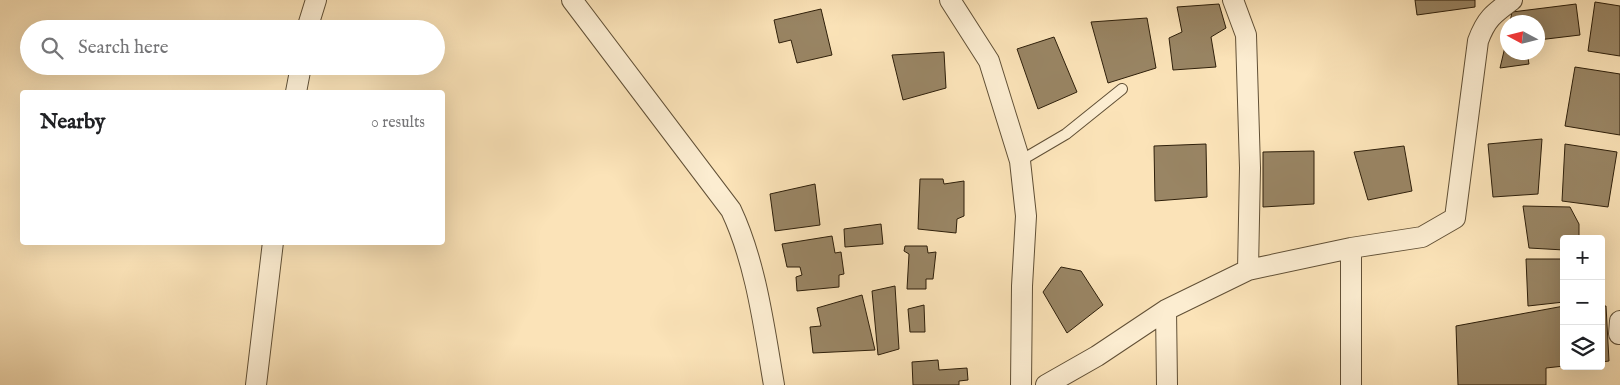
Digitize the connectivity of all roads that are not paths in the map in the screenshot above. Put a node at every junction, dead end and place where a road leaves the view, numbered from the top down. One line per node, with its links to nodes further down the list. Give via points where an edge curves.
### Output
1 (316, 0): 6 (street)
2 (572, 0): 16 (street, via 731,210 741,230)
3 (950, 0): 10 (street, via 989,61)
4 (1233, 0): 13 (street, via 1246,35 1250,168)
5 (1512, 0): 12 (street, via 1492,14 1478,41 1455,218 1422,237)
6 (310, 20)
7 (299, 75): 9 (street)
8 (1122, 89): 10 (lane, via 1066,134)
9 (296, 90)
10 (1020, 161): 17 (street, via 1026,216)
11 (273, 245): 15 (street)
12 (1351, 248): 13 (street); 20 (street)
13 (1248, 270): 14 (street)
14 (1166, 310): 18 (street); 19 (street)
15 (256, 385)
16 (774, 385)
17 (1021, 385)
18 (1046, 385)
19 (1167, 385)
20 (1351, 385)

